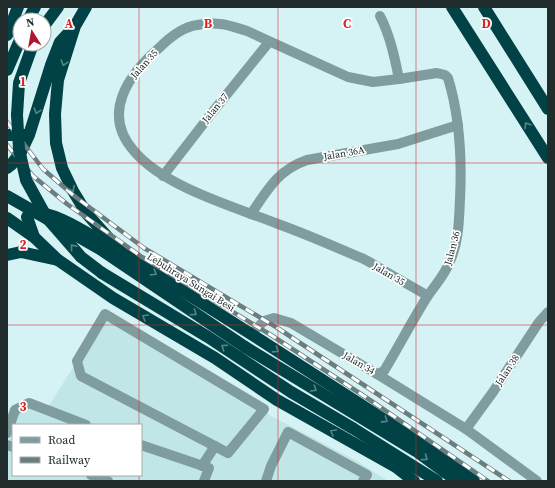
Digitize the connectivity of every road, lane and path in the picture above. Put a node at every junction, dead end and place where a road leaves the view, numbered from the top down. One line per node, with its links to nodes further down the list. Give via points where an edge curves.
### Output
1 (18, 7): 9 (highway)
2 (58, 7): 6 (highway)
3 (86, 7): 8 (highway, Lebuhraya Sungai Besi)
4 (452, 7): 19 (highway, one-way to 4)
5 (484, 7): 15 (highway)
6 (52, 15)
7 (380, 16): 14 (street, via 395,59)
8 (75, 26): 18 (highway, one-way to 18, via 60,42); 26 (highway, Lebuhraya Sungai Besi, one-way to 26, via 58,80 56,143 62,168 73,191 87,214)
9 (7, 35)
10 (269, 42): 14 (street, Jalan 35, via 348,77 373,82); 21 (street, Jalan 37); 21 (street, Jalan 35, via 233,26 217,23 196,25 165,42 137,69 126,85 121,99 119,113 122,133 135,154)
11 (15, 52): 13 (highway)
12 (30, 52): 34 (highway, one-way to 12, bridge, via 208,337 102,273 81,256 47,218 26,180 19,149 17,115 20,83)
13 (7, 70)
14 (399, 80): 16 (street, Jalan 35, via 437,73 445,75 449,82)
15 (548, 109)
16 (458, 125): 23 (street, Jalan 36A, via 398,144 295,164 276,179); 29 (street, Jalan 36, via 461,165 456,242 443,276)
17 (7, 135): 18 (highway)
18 (29, 135): 20 (highway, via 21,152)
19 (548, 158)
20 (7, 168)
21 (163, 176): 23 (street, Jalan 35)
22 (7, 196): 48 (highway, one-way to 48, bridge, via 100,249 245,347 416,451)
23 (251, 214): 29 (street, Jalan 35, via 362,258)
24 (7, 218): 25 (highway)
25 (34, 237): 26 (highway, via 27,217 30,212 57,217); 28 (highway)
26 (121, 252): 31 (highway, Lebuhraya Sungai Besi, one-way to 31)
27 (7, 255): 28 (highway, via 20,252)
28 (58, 260): 32 (highway, one-way to 28, via 113,298)
29 (428, 296): 33 (street, Jalan 36, via 384,370)
30 (548, 312): 36 (street, Jalan 38)
31 (251, 334): 33 (street, Jalan 34, via 264,321 274,318 291,323); 49 (highway, Lebuhraya Sungai Besi, one-way to 49, via 422,444)
32 (215, 358): 34 (highway); 43 (highway, one-way to 32, via 396,467 277,400)
33 (377, 374): 36 (street, Jalan 34)
34 (291, 392): 47 (highway, via 354,428)
35 (83, 424): 37 (street, via 29,403 15,410)
36 (466, 429): 50 (street, Jalan 34)
37 (7, 433)
38 (142, 445): 40 (street)
39 (215, 446): 39 (street, via 81,376 77,361 105,314 264,409 228,453); 40 (street)
40 (202, 466): 44 (street, via 209,468)
41 (95, 476): 42 (street)
42 (107, 479)
43 (414, 480)
44 (204, 481)
45 (266, 481): 46 (street, via 288,432 367,475)
46 (363, 481)
47 (437, 481)
48 (457, 481)
49 (474, 481)
50 (537, 481)

